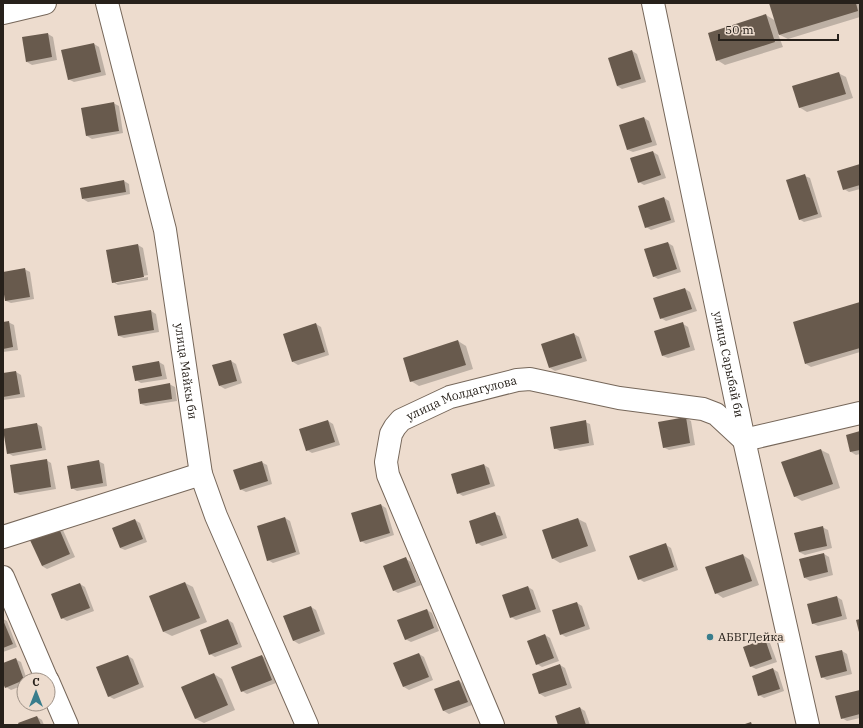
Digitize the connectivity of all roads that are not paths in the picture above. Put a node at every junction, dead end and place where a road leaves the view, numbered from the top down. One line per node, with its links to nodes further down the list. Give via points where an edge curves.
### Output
1 (45, 3): 4 (street)
2 (107, 3): 7 (street, улица Майкы би, via 165,230)
3 (653, 3): 6 (street, улица Сарыбай би)
4 (3, 13)
5 (860, 413): 6 (street)
6 (744, 440): 14 (street, улица Молдагулова, via 716,414 703,409 619,398 530,379 450,397 401,420 391,434 386,462 388,475); 15 (street, улица Сарыбай би)
7 (201, 474): 8 (street); 13 (street, улица Майкы би, via 216,516)
8 (3, 537)
9 (3, 577): 10 (street)
10 (44, 672)
11 (56, 700): 12 (street)
12 (67, 725)
13 (306, 725)
14 (493, 725)
15 (808, 725)

